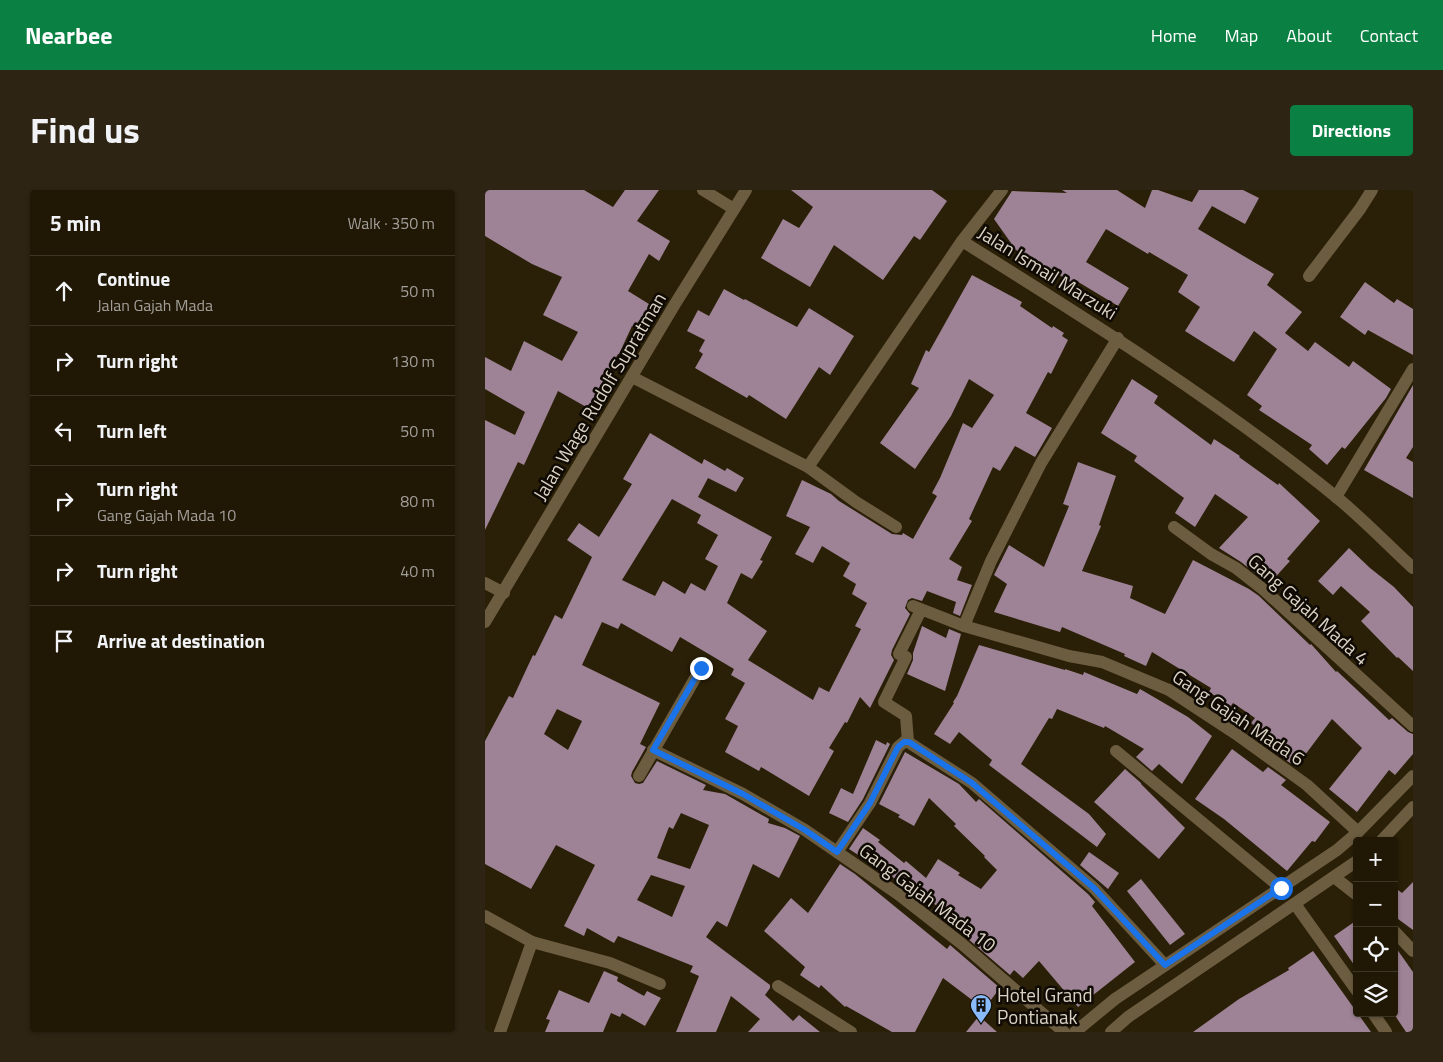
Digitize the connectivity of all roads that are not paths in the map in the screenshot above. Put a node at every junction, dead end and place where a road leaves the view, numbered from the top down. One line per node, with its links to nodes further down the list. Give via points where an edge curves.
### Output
1 (703, 190): 5 (street)
2 (746, 190): 5 (street, Jalan Wage Rudolf Supratman)
3 (1002, 190): 6 (street)
4 (1372, 190): 7 (street)
5 (734, 209): 10 (street, Jalan Wage Rudolf Supratman)
6 (962, 241): 8 (street, Jalan Ismail Marzuki); 11 (street, Jalan Ismail Marzuki)
7 (1309, 276)
8 (1118, 338): 12 (street, Jalan Ismail Marzuki, via 1255,433); 19 (street, via 1041,463 991,561)
9 (1413, 369): 12 (street)
10 (632, 377): 11 (street); 17 (street, Jalan Wage Rudolf Supratman)
11 (808, 466): 13 (street, via 855,502)
12 (1337, 497): 15 (street, Jalan Ismail Marzuki)
13 (896, 527)
14 (1174, 527): 21 (street, Gang Gajah Mada 4, via 1264,590)
15 (1413, 568)
16 (485, 583): 17 (street)
17 (504, 593): 18 (street, Jalan Wage Rudolf Supratman)
18 (485, 622)
19 (964, 626): 22 (street, Gang Gajah Mada 6, via 917,608 899,654 905,657 885,702 906,716); 28 (street, Gang Gajah Mada 6, via 1069,656 1102,662 1169,690 1307,785)
20 (701, 668): 23 (street)
21 (1413, 726)
22 (909, 742): 30 (street, via 898,747 870,803); 42 (street, via 972,783 1094,888)
23 (653, 750): 25 (street); 30 (street, Gang Gajah Mada 10, via 743,794)
24 (1116, 751): 33 (street)
25 (639, 776)
26 (1413, 776): 28 (street)
27 (1412, 810): 29 (street)
28 (1358, 832): 33 (street)
29 (1385, 837)
30 (837, 852): 50 (street, Gang Gajah Mada 10, via 919,910)
31 (1353, 864): 32 (street)
32 (1334, 876): 34 (street); 35 (street)
33 (1281, 888): 37 (street)
34 (1353, 892)
35 (1295, 904): 38 (street); 44 (street)
36 (485, 916): 40 (street)
37 (1239, 917): 38 (street); 42 (street)
38 (1251, 935): 52 (street, via 1128,1017)
39 (1398, 935): 41 (street)
40 (532, 942): 43 (street, via 624,967); 48 (street)
41 (1413, 950)
42 (1165, 965): 51 (street, via 1115,998)
43 (660, 984)
44 (1353, 985)
45 (777, 986): 49 (street)
46 (1374, 1017): 47 (street)
47 (1379, 1029)
48 (500, 1032)
49 (851, 1032)
50 (1064, 1032)
51 (1075, 1032)
52 (1111, 1032)

